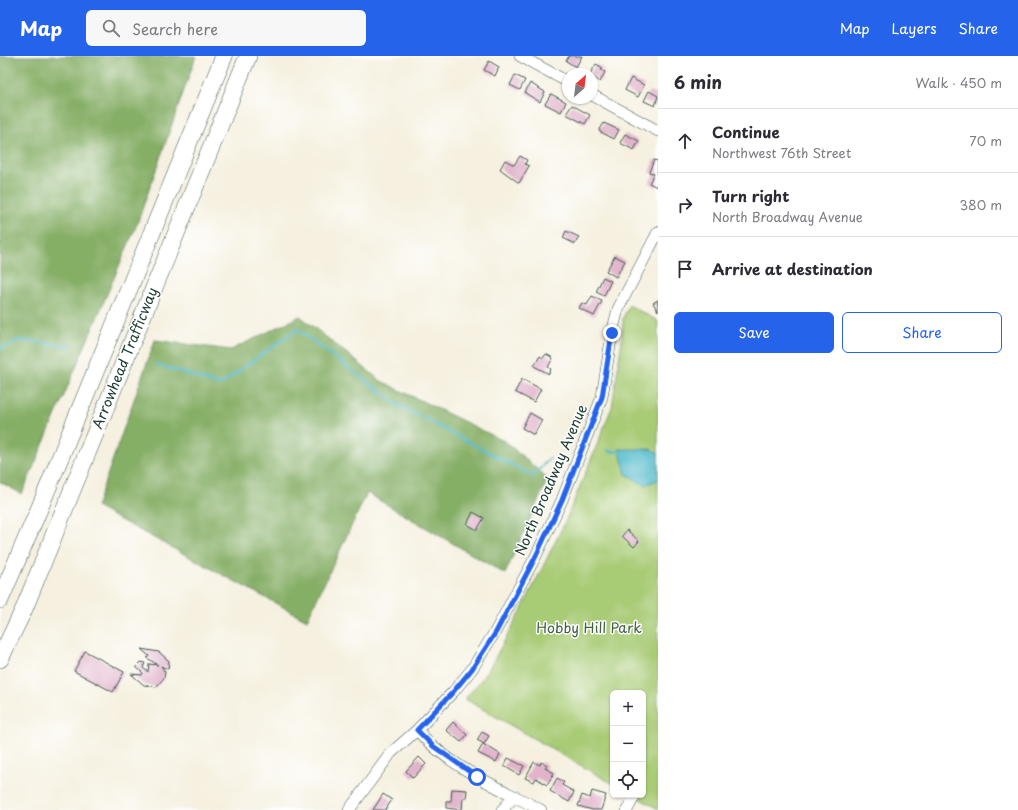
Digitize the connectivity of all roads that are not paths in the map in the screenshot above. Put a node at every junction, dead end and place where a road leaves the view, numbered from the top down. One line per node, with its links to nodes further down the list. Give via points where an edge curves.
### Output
1 (224, 56): 8 (highway, Arrowhead Trafficway)
2 (248, 56): 9 (highway, Arrowhead Trafficway, via 24,609)
3 (520, 56): 4 (street)
4 (562, 79)
5 (598, 98): 6 (street)
6 (658, 131)
7 (658, 232): 10 (street, North Broadway Avenue, via 618,309 602,397 562,500 536,556 496,632 472,669)
8 (0, 600)
9 (0, 659)
10 (417, 730): 11 (street, via 460,766); 13 (street, North Broadway Avenue, via 391,753)
11 (515, 796): 14 (street); 15 (street)
12 (633, 798): 16 (street)
13 (349, 810)
14 (502, 810)
15 (541, 810)
16 (627, 810)

